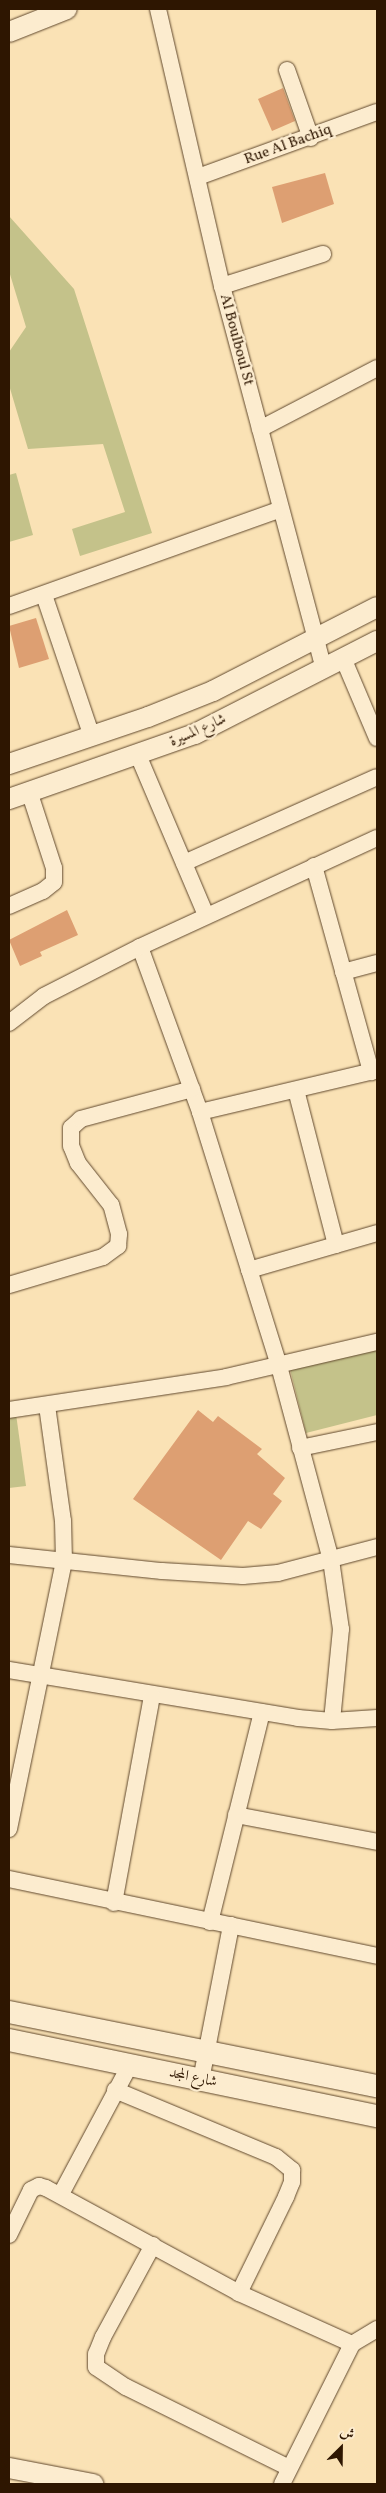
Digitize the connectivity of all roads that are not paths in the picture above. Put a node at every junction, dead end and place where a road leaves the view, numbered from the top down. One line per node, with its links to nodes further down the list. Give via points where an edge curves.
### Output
1 (67, 9): 3 (street)
2 (158, 9): 7 (street, Al Boulboul St)
3 (9, 32)
4 (286, 70): 6 (street)
5 (377, 112): 6 (street, Rue Al Bachiq)
6 (311, 138): 7 (street, Rue Al Bachiq)
7 (198, 177): 9 (street, Al Boulboul St)
8 (323, 254): 9 (street)
9 (222, 286): 11 (street, Al Boulboul St)
10 (377, 368): 11 (street)
11 (260, 429): 12 (street, Al Boulboul St)
12 (279, 510): 13 (street); 16 (street, Al Boulboul St)
13 (44, 595): 14 (street); 21 (street)
14 (9, 606)
15 (377, 607): 16 (street, شارع المسيرة)
16 (314, 641): 19 (street, Al Boulboul St); 21 (street, شارع المسيرة, via 212,691)
17 (377, 641): 18 (street, شارع المسيرة)
18 (343, 658): 19 (street, شارع المسيرة); 20 (street)
19 (324, 669): 22 (street, شارع المسيرة, via 195,734)
20 (376, 730)
21 (92, 737): 23 (street, شارع المسيرة)
22 (138, 755): 25 (street, شارع المسيرة); 28 (street)
23 (9, 764)
24 (377, 777): 28 (street)
25 (30, 794): 26 (street, شارع المسيرة); 30 (street, via 54,868 54,882 43,891)
26 (9, 799)
27 (377, 838): 29 (street)
28 (184, 863): 31 (street)
29 (314, 866): 31 (street); 34 (street)
30 (9, 906)
31 (206, 915): 32 (street)
32 (140, 947): 35 (street, via 44,996); 37 (street)
33 (377, 963): 34 (street)
34 (343, 972): 36 (street)
35 (9, 1023)
36 (374, 1071): 38 (street)
37 (192, 1089): 39 (street); 43 (street, via 81,1119 71,1128 71,1146 78,1163 111,1205 119,1234 118,1246 103,1257)
38 (296, 1090): 39 (street); 41 (street)
39 (200, 1112): 42 (street)
40 (377, 1233): 41 (street)
41 (336, 1245): 42 (street)
42 (249, 1270): 45 (street)
43 (9, 1285)
44 (377, 1342): 45 (street)
45 (279, 1366): 46 (street); 49 (street)
46 (47, 1405): 47 (street); 53 (street, via 63,1521)
47 (9, 1410)
48 (377, 1432): 49 (street)
49 (300, 1448): 52 (street)
50 (377, 1547): 52 (street)
51 (9, 1555): 53 (street)
52 (331, 1560): 53 (street, via 278,1573 243,1576); 59 (street, via 341,1629)
53 (64, 1561): 55 (street)
54 (9, 1670): 55 (street)
55 (41, 1675): 56 (street); 61 (street)
56 (152, 1695): 57 (street); 64 (street)
57 (262, 1712): 59 (street); 60 (street)
58 (377, 1718): 59 (street)
59 (332, 1721)
60 (236, 1815): 62 (street); 65 (street)
61 (9, 1828)
62 (377, 1842)
63 (9, 1879): 64 (street)
64 (114, 1903): 65 (street)
65 (210, 1922): 66 (street)
66 (231, 1925): 67 (street); 70 (street)
67 (377, 1956)
68 (9, 2012): 70 (main road, شارع المجد)
69 (9, 2040): 71 (main road, شارع المجد)
70 (207, 2052): 72 (street); 73 (main road, شارع المجد)
71 (130, 2065): 72 (main road, شارع المجد); 74 (street)
72 (201, 2080): 75 (main road, شارع المجد)
73 (377, 2086)
74 (115, 2090): 76 (street); 79 (street, via 276,2157 292,2170 292,2182 286,2197)
75 (377, 2116)
76 (61, 2194): 77 (street, via 39,2186 31,2190); 78 (street)
77 (9, 2236)
78 (153, 2245): 79 (street); 83 (street, via 103,2337 96,2354 96,2367 126,2387)
79 (239, 2293): 81 (street)
80 (377, 2329): 81 (street)
81 (352, 2344): 83 (street)
82 (9, 2468): 84 (street)
83 (289, 2468): 85 (street)
84 (93, 2484)
85 (282, 2484)

